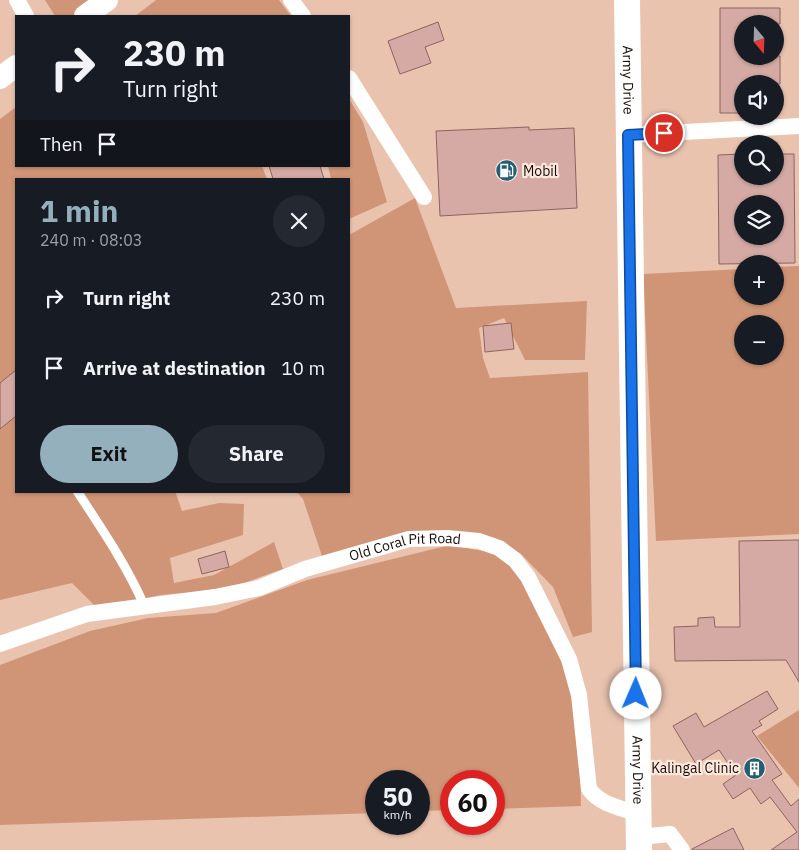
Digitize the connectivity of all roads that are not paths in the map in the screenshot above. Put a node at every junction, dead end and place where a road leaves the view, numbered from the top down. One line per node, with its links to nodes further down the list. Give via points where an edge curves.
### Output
1 (17, 0): 5 (street)
2 (107, 0): 6 (main road)
3 (291, 0): 7 (street)
4 (627, 0): 12 (main road, Army Drive)
5 (25, 15)
6 (86, 15)
7 (302, 15)
8 (15, 67): 9 (main road)
9 (0, 78)
10 (350, 80): 13 (street)
11 (799, 126): 12 (street)
12 (628, 135): 17 (main road, Army Drive)
13 (424, 197)
14 (78, 493): 15 (lane, via 134,581)
15 (144, 605): 16 (street, Old Coral Pit Road, via 87,614); 17 (street, Old Coral Pit Road, via 216,598 259,588 305,569 409,540 463,540 498,548 528,577 570,659 579,695 589,789)
16 (0, 644)
17 (639, 834): 18 (street, via 670,834)
18 (682, 850)

